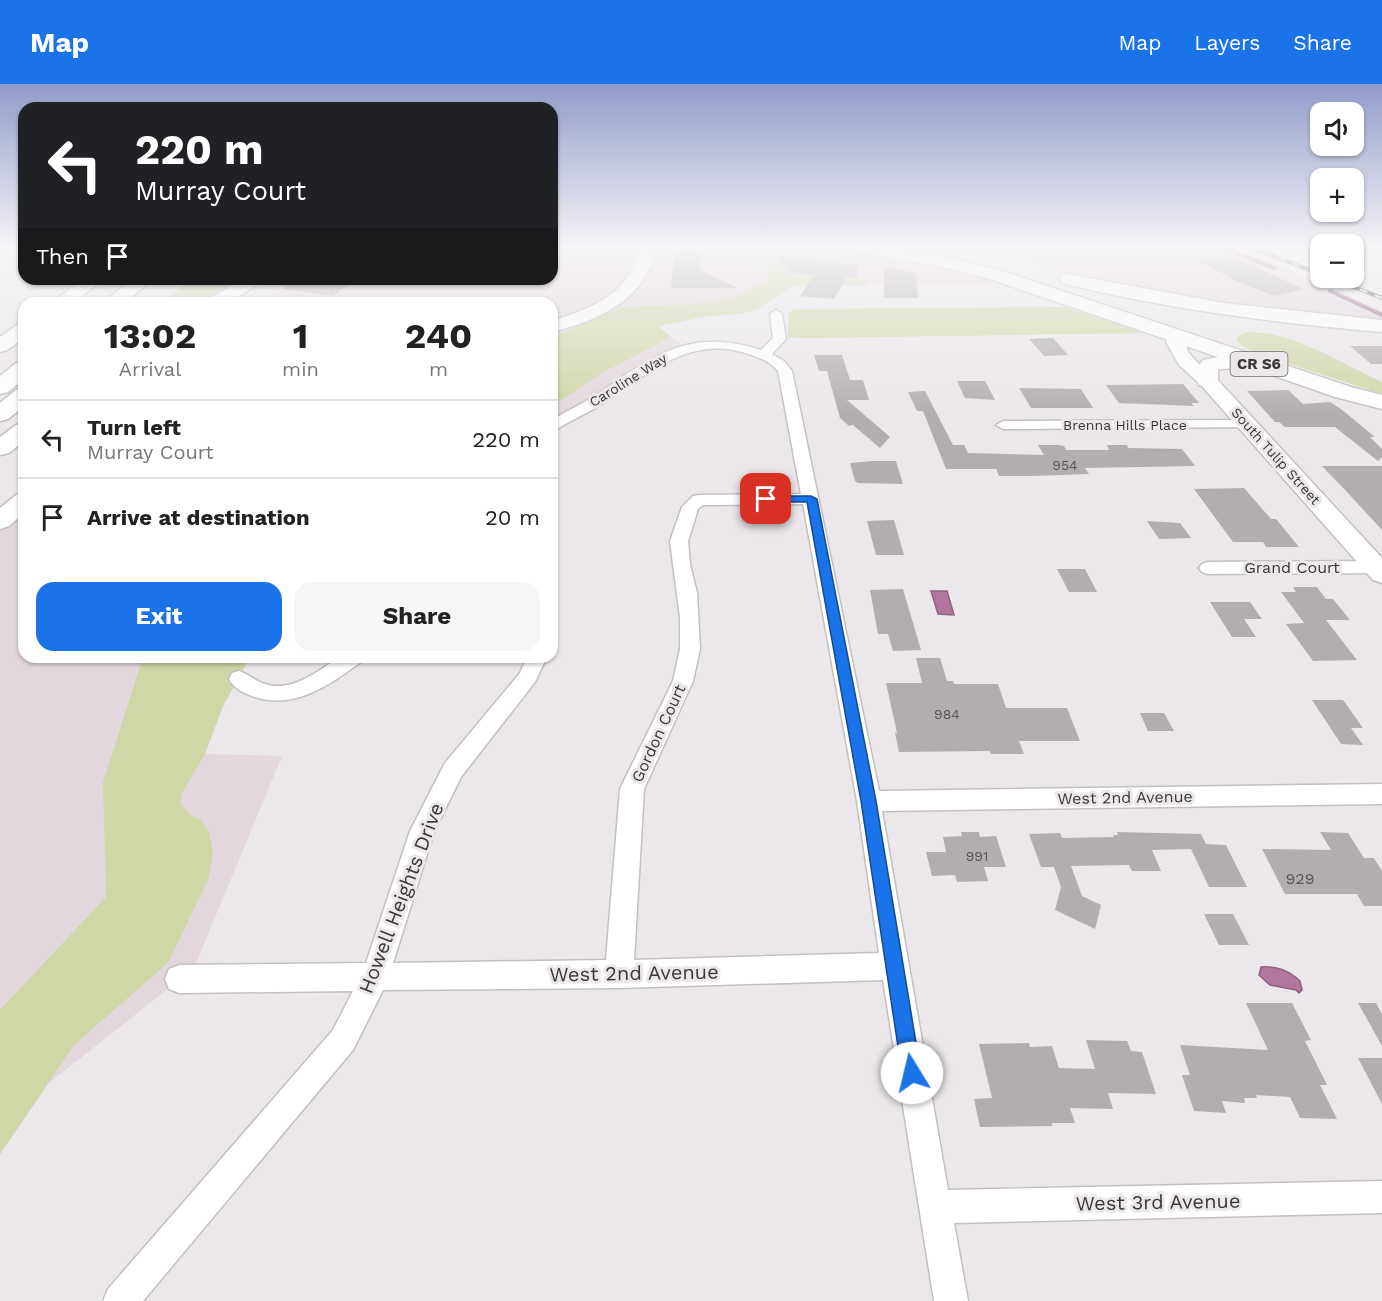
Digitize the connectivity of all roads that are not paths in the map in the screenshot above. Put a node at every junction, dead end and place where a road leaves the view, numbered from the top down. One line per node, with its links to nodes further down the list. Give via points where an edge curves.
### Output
1 (585, 303): 7 (street)
2 (607, 303): 9 (street)
3 (1078, 303): 13 (main road, CR S6)
4 (1118, 303): 5 (main road, via 1161,310)
5 (1169, 303)
6 (1181, 303): 10 (main road)
7 (558, 314)
8 (776, 314): 17 (street, via 780,339)
9 (558, 325)
10 (1382, 326)
11 (1241, 331): 13 (main road, via 1194,325); 14 (main road); 23 (main road, via 1229,338 1257,356)
12 (18, 333): 15 (main road)
13 (1175, 336): 20 (street, South Tulip Street, via 1174,341 1189,365); 22 (main road, CR S6)
14 (1382, 336)
15 (0, 346)
16 (18, 354): 18 (main road)
17 (769, 358): 27 (street, Caroline Way, via 751,350 718,345 667,354); 32 (street, via 785,371)
18 (0, 368)
19 (18, 373): 21 (main road)
20 (1207, 380): 22 (main road, via 1210,364 1231,361); 28 (street, South Tulip Street)
21 (0, 387)
22 (1343, 392): 25 (main road, CR S6)
23 (1382, 397)
24 (18, 400): 26 (main road)
25 (1382, 402)
26 (0, 414)
27 (558, 423)
28 (1246, 424): 29 (street, Brenna Hills Place); 36 (street, South Tulip Street)
29 (1003, 425)
30 (18, 434): 31 (main road)
31 (0, 448)
32 (811, 499): 41 (street); 43 (street, Gordon Court, via 699,500 690,507 679,541 688,592 690,649 683,681 632,789)
33 (18, 505): 34 (street)
34 (0, 520)
35 (1208, 567): 36 (street, Grand Court)
36 (1379, 571)
37 (344, 663): 39 (street, via 284,696 251,690)
38 (534, 663): 44 (street, Howell Heights Drive, via 528,677 453,770 422,831)
39 (239, 679)
40 (1382, 794): 41 (street, West 2nd Avenue)
41 (868, 801): 42 (street)
42 (894, 966): 43 (street, West 2nd Avenue); 47 (street)
43 (619, 974): 44 (street, West 2nd Avenue)
44 (375, 977): 45 (street, West 2nd Avenue); 48 (street, Howell Heights Drive, via 343,1040)
45 (179, 979)
46 (1382, 1197): 47 (street, West 3rd Avenue)
47 (934, 1207): 49 (street)
48 (120, 1301)
49 (951, 1301)

